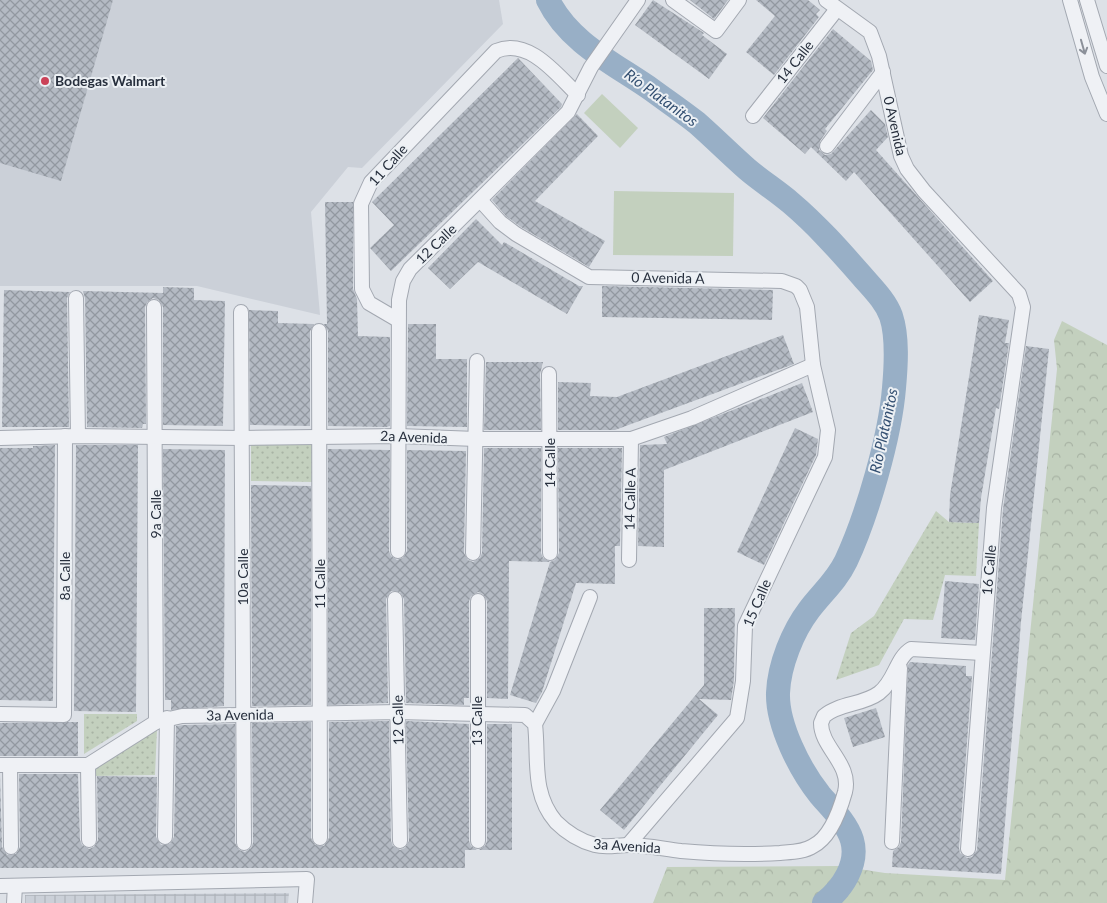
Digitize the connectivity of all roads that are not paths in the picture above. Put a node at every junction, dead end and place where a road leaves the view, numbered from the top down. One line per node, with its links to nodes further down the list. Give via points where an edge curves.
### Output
1 (638, 0): 9 (street, 12 Calle, via 591,67)
2 (673, 0): 3 (street, via 716,31)
3 (740, 0)
4 (1070, 0): 10 (street, one-way to 10, via 1092,77)
5 (1087, 0): 7 (street)
6 (831, 4): 8 (street, 0 Avenida, via 870,32); 11 (street, 14 Calle)
7 (1107, 66)
8 (883, 72): 12 (street); 14 (street, 0 Avenida, via 907,170)
9 (578, 95): 13 (street, 12 Calle, via 568,112); 18 (street, 11 Calle, via 529,52 500,49 371,182 360,214 364,294 375,307)
10 (1107, 114)
11 (753, 116)
12 (827, 146)
13 (481, 201): 18 (street, 12 Calle, via 407,273 400,290); 21 (street, 0 Avenida A, via 516,234 589,277 789,282 804,297)
14 (1019, 294): 39 (street, 16 Calle, via 1023,307 994,508)
15 (76, 298): 23 (street, 8a Calle)
16 (154, 307): 26 (street, 9a Calle)
17 (241, 312): 28 (street, 10a Calle)
18 (398, 320): 25 (street, 12 Calle)
19 (319, 331): 24 (street, 11 Calle)
20 (476, 361): 30 (street)
21 (813, 366): 31 (street, 2a Avenida, via 692,418); 57 (street, 15 Calle, via 828,430 828,448 744,626 743,681 737,718)
22 (550, 374): 29 (street, 14 Calle)
23 (72, 436): 26 (street, 2a Avenida); 27 (street, 2a Avenida); 43 (street, 8a Calle, via 64,715)
24 (320, 436): 25 (street, 2a Avenida); 28 (street, 2a Avenida); 44 (street, 11 Calle)
25 (399, 436): 30 (street, 2a Avenida); 32 (street, 12 Calle)
26 (156, 437): 28 (street, 2a Avenida); 46 (street, 9a Calle)
27 (0, 438)
28 (243, 438): 45 (street, 10a Calle)
29 (550, 438): 30 (street, 2a Avenida); 31 (street, 2a Avenida); 34 (street, 14 Calle)
30 (476, 439): 33 (street)
31 (631, 439): 35 (street, 14 Calle A)
32 (398, 551)
33 (473, 553)
34 (550, 553)
35 (629, 560)
36 (590, 597): 47 (street, via 553,691)
37 (395, 599): 41 (street, 12 Calle)
38 (478, 601): 42 (street, 13 Calle)
39 (982, 653): 40 (street, 3a Avenida, via 913,648 907,651); 59 (street, 16 Calle)
40 (900, 663): 56 (street); 57 (street, 3a Avenida, via 889,685 879,693 830,712 820,722 823,736 844,771 847,783 833,823 813,847 766,854 711,853)
41 (398, 712): 42 (street, 3a Avenida); 44 (street, 3a Avenida); 53 (street, 12 Calle)
42 (477, 713): 47 (street, 3a Avenida, via 525,715); 54 (street, 13 Calle)
43 (0, 714)
44 (320, 714): 45 (street, 3a Avenida); 51 (street, 11 Calle)
45 (243, 715): 46 (street, 3a Avenida, via 182,716); 55 (street, 10a Calle)
46 (162, 720): 49 (street, 3a Avenida); 50 (street, 9a Calle)
47 (536, 724): 57 (street, 3a Avenida, via 536,773 546,808 556,822 581,841 597,846)
48 (5, 765): 49 (street); 58 (street)
49 (88, 765): 52 (street)
50 (165, 837)
51 (320, 838)
52 (89, 840)
53 (400, 841)
54 (478, 841)
55 (244, 842)
56 (892, 842)
57 (628, 845)
58 (11, 847)
59 (968, 849)
60 (0, 886): 61 (street)
61 (14, 886): 62 (street); 63 (street, via 307,879)
62 (14, 903)
63 (306, 903)

